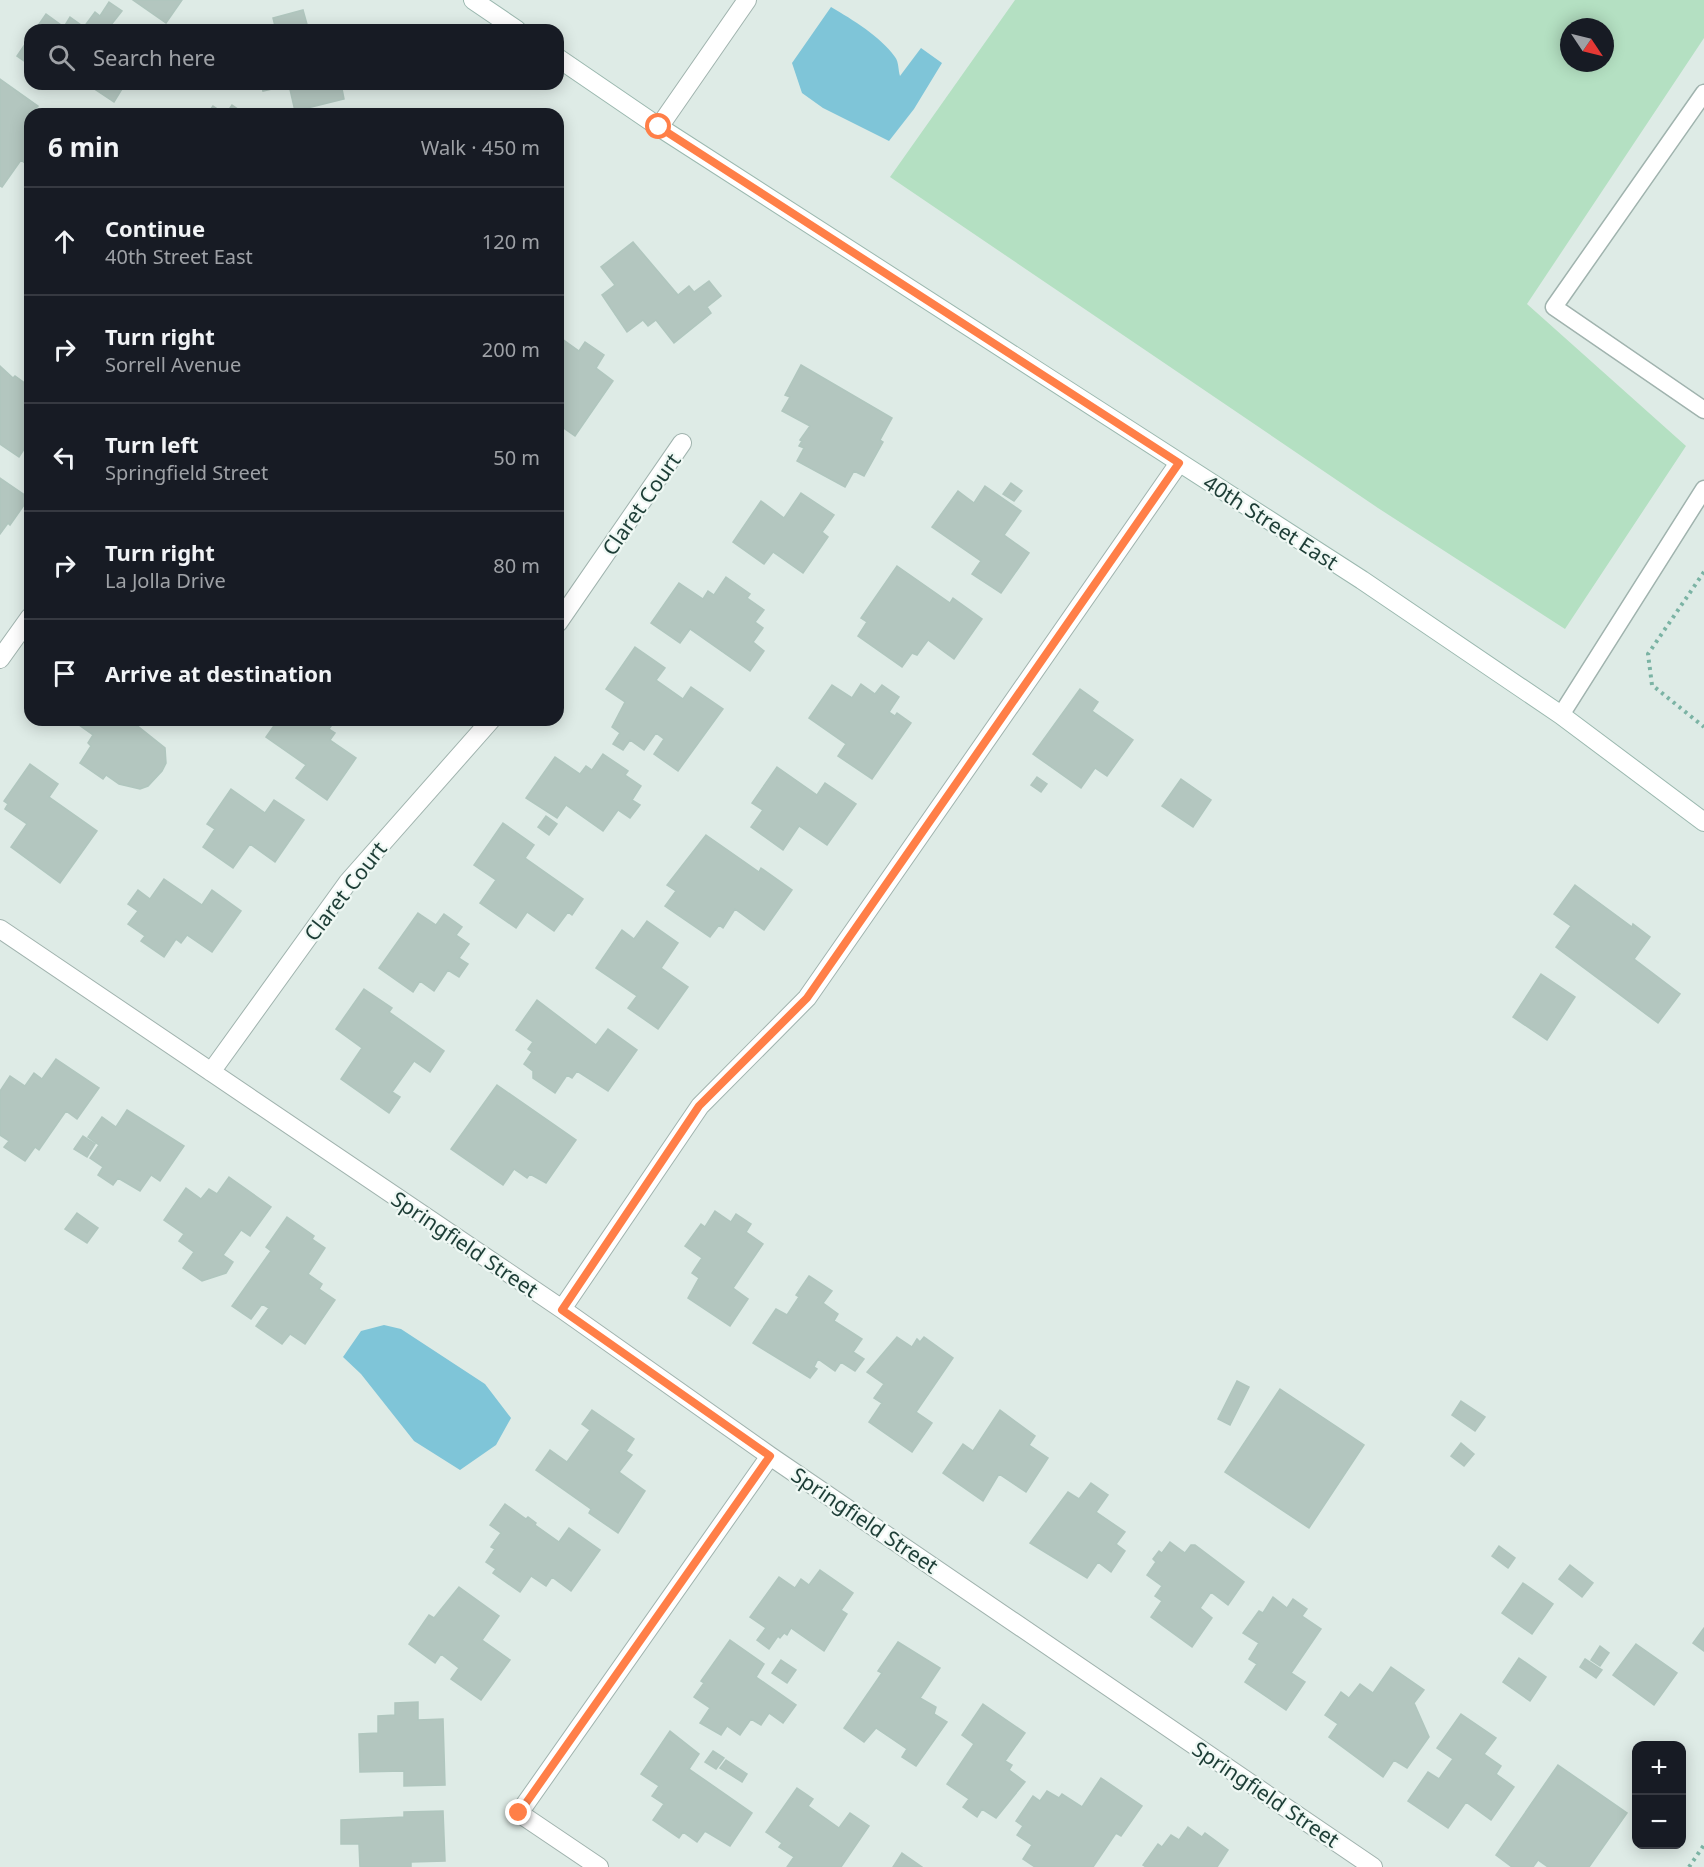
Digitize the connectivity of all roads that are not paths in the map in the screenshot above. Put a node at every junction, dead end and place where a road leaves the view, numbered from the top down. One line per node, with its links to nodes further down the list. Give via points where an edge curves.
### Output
1 (473, 0): 3 (street)
2 (747, 0): 6 (street)
3 (508, 24)
4 (564, 62): 6 (street, 40th Street East)
5 (1704, 93): 7 (lane, via 1554,307)
6 (659, 127): 9 (street, 40th Street East)
7 (1704, 410)
8 (682, 443): 11 (street, Claret Court)
9 (1179, 463): 14 (street, 40th Street East, via 1362,580); 19 (street, via 807,998 699,1106)
10 (1704, 489): 14 (lane)
11 (564, 614)
12 (24, 625): 13 (street)
13 (0, 659)
14 (1561, 715): 16 (street, 40th Street East)
15 (486, 726): 18 (street, Claret Court, via 348,882)
16 (1704, 822)
17 (0, 930): 18 (street, Springfield Street)
18 (211, 1072): 19 (street, Springfield Street)
19 (562, 1310): 20 (street, Springfield Street)
20 (770, 1456): 21 (street, Springfield Street); 22 (street, via 519,1813)
21 (1362, 1864)
22 (599, 1867)

